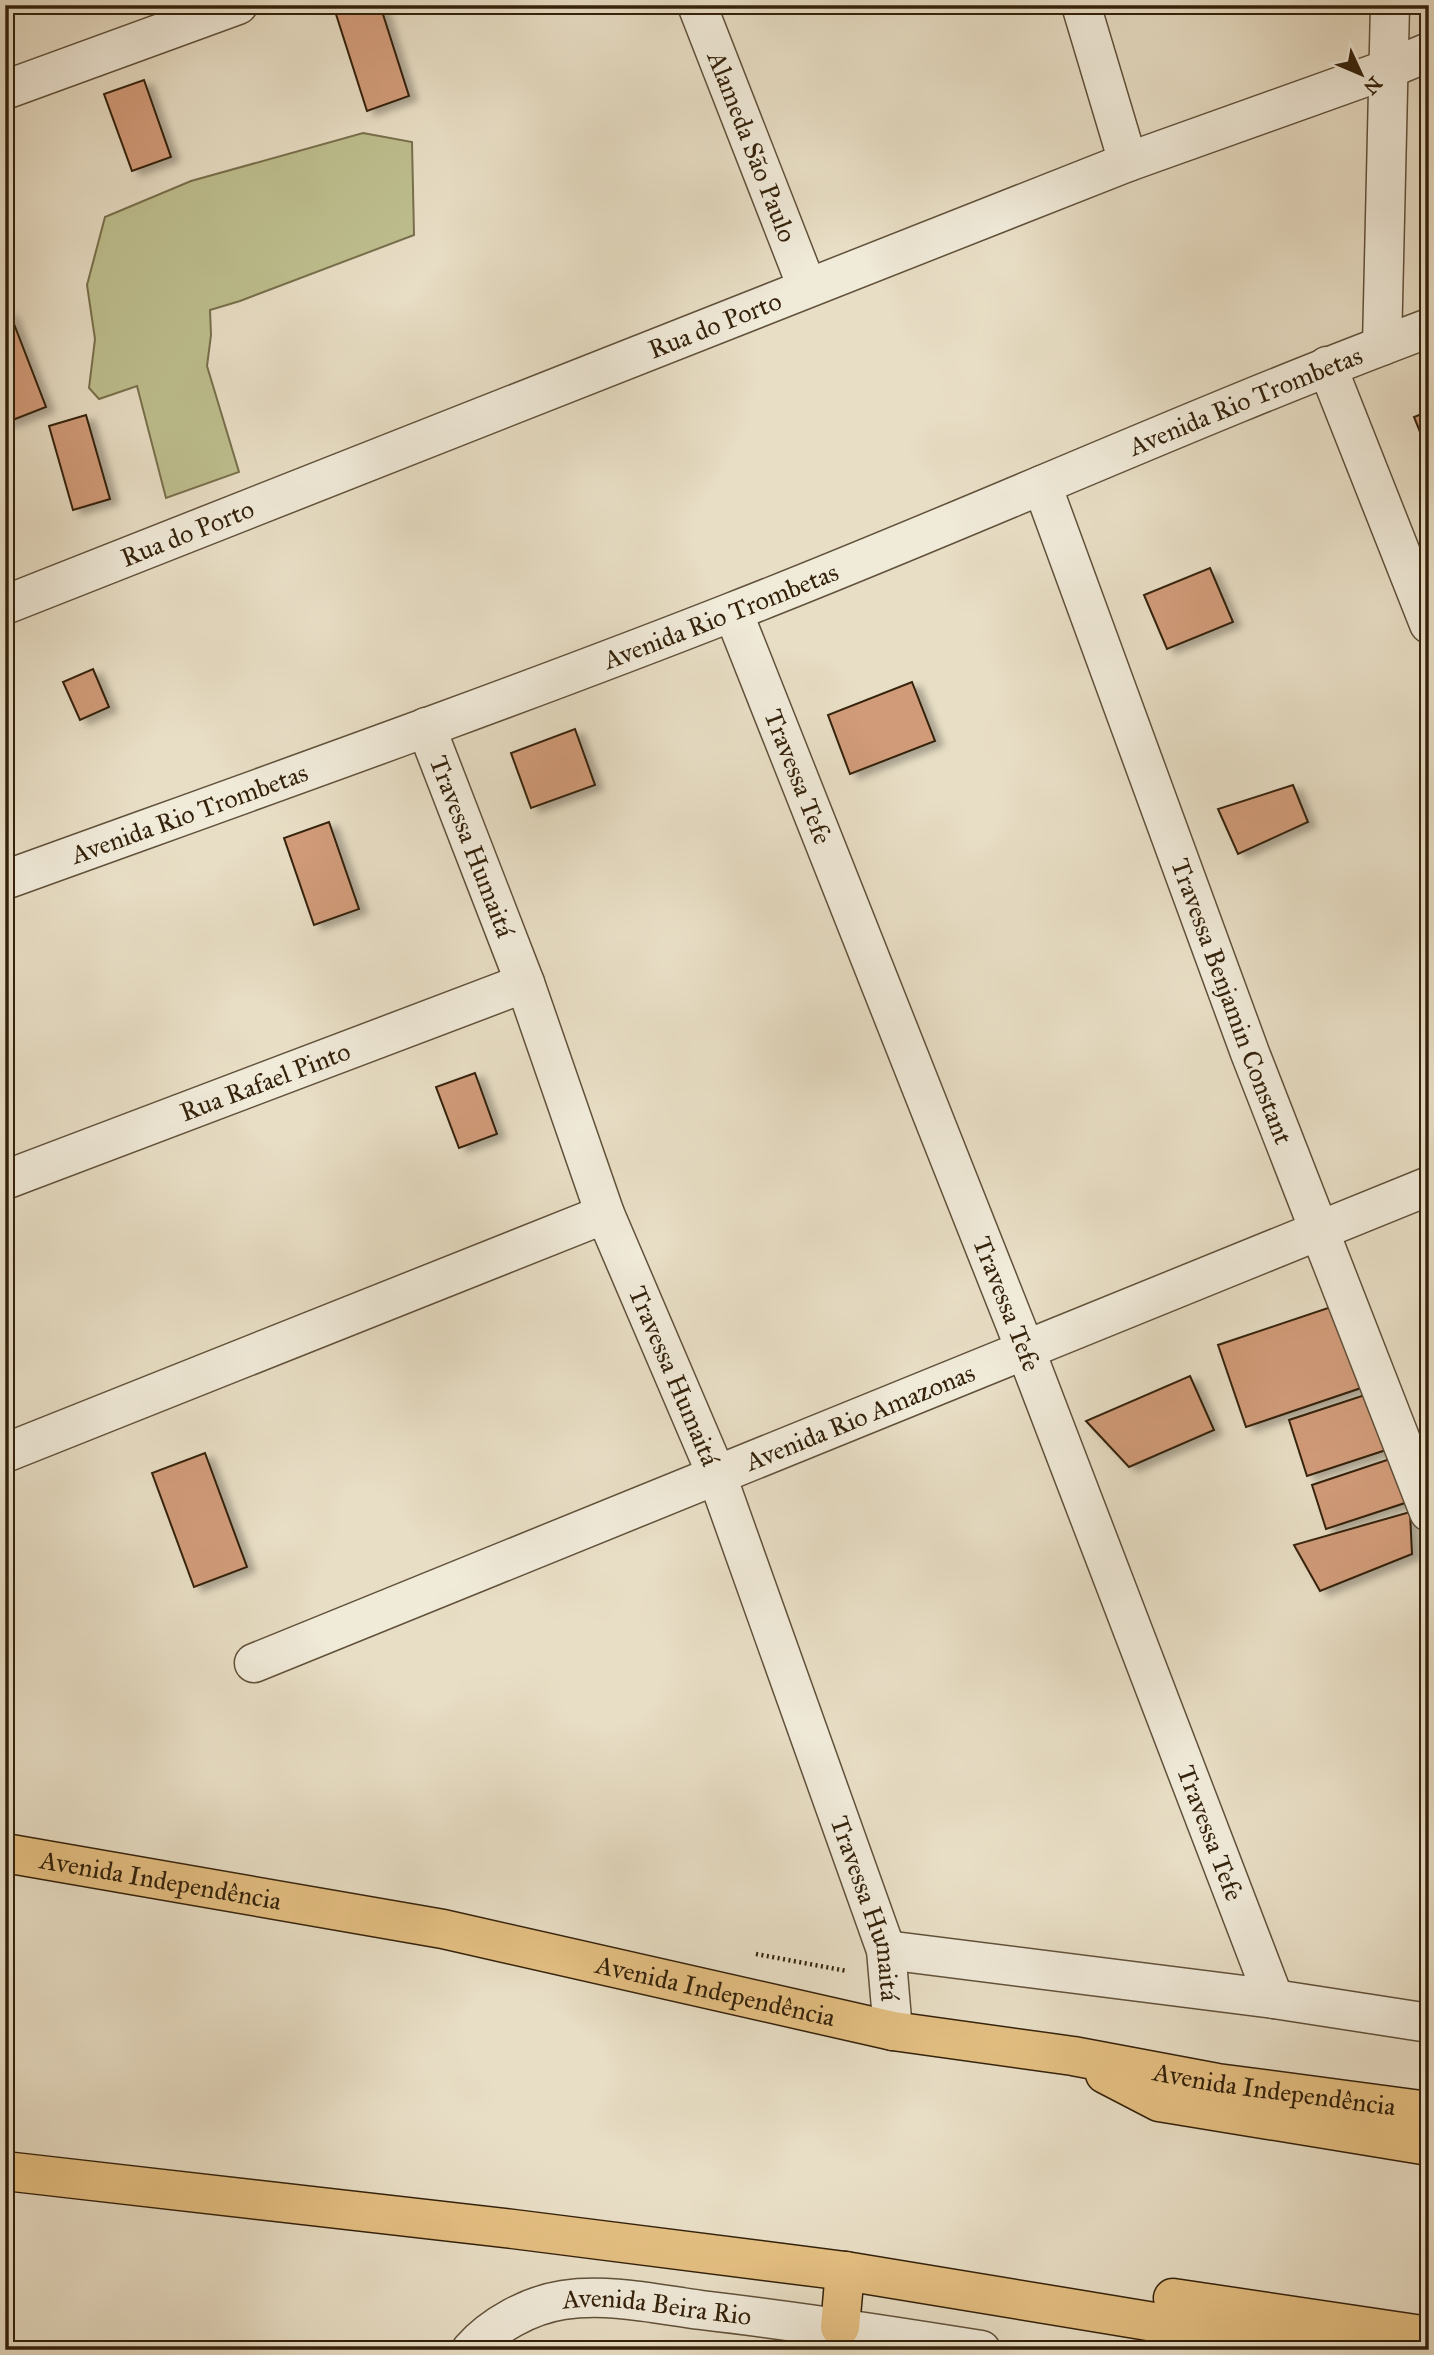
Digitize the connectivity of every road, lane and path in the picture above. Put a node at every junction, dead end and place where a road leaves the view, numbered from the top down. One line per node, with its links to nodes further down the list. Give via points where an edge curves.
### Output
1 (238, 5): 7 (street)
2 (697, 5): 9 (street, Alameda São Paulo)
3 (1081, 5): 8 (street)
4 (1390, 5): 6 (street)
5 (1429, 52): 6 (street, Rua do Porto)
6 (1388, 69): 8 (street, Rua do Porto); 11 (street)
7 (5, 90)
8 (1128, 162): 9 (street, Rua do Porto)
9 (807, 287): 14 (street, Rua do Porto)
10 (1429, 328): 11 (street, Avenida Rio Trombetas)
11 (1382, 346): 12 (street, Avenida Rio Trombetas)
12 (1327, 366): 13 (street, Avenida Rio Trombetas); 16 (street)
13 (1042, 485): 15 (street, Avenida Rio Trombetas); 23 (street, Travessa Benjamin Constant)
14 (5, 605)
15 (733, 612): 17 (street, Avenida Rio Trombetas); 24 (street, Travessa Tefe)
16 (1429, 624)
17 (426, 727): 18 (street, Avenida Rio Trombetas); 19 (street, Travessa Humaitá)
18 (5, 880)
19 (525, 983): 20 (street, Rua Rafael Pinto); 22 (street, Travessa Humaitá)
20 (5, 1180)
21 (1429, 1186): 23 (street, Avenida Rio Amazonas)
22 (605, 1214): 25 (street); 26 (street, Travessa Humaitá)
23 (1320, 1231): 24 (street, Avenida Rio Amazonas); 27 (street, Travessa Benjamin Constant)
24 (1024, 1349): 26 (street, Avenida Rio Amazonas); 31 (street, Travessa Tefe)
25 (5, 1453)
26 (717, 1475): 28 (street, Avenida Rio Amazonas); 30 (street, Travessa Humaitá)
27 (1429, 1512)
28 (254, 1663)
29 (5, 1853): 33 (main road, Avenida Independência, via 443,1929)
30 (887, 1950): 31 (street); 33 (street, Travessa Humaitá)
31 (1273, 2000): 32 (street)
32 (1429, 2023)
33 (893, 2031): 34 (main road, Avenida Independência)
34 (1073, 2056): 35 (main road, Avenida Independência, via 1217,2083); 36 (main road, via 1159,2102)
35 (1429, 2111)
36 (1429, 2146)
37 (5, 2171): 38 (main road)
38 (845, 2271): 39 (main road); 40 (main road)
39 (1046, 2303): 41 (main road, via 1128,2291); 44 (main road)
40 (840, 2327): 42 (street, Avenida Beira Rio, via 608,2298 562,2300 521,2313); 43 (street, Avenida Beira Rio)
41 (1429, 2336)
42 (471, 2350)
43 (981, 2350)
44 (1324, 2350)

